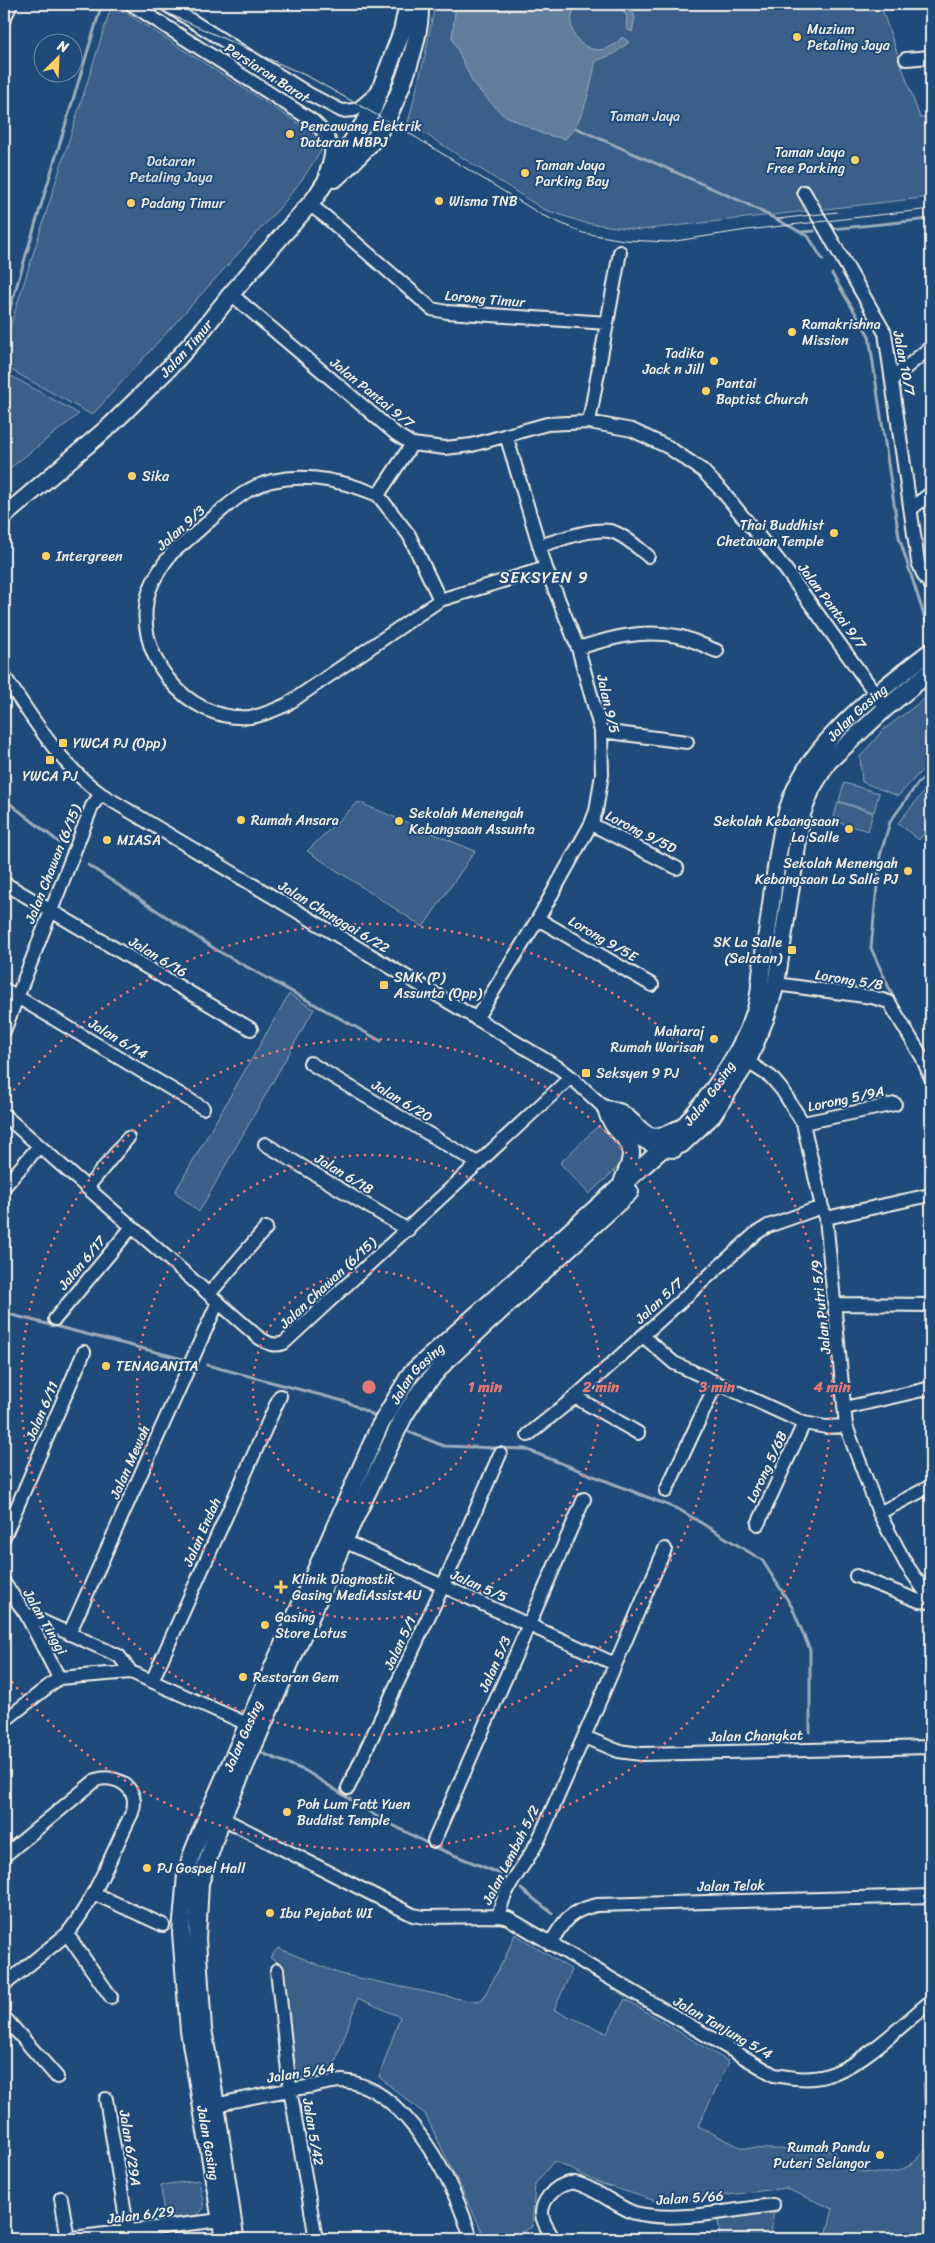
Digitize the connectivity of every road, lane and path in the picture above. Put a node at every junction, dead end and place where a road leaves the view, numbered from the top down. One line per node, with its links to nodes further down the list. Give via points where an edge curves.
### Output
1 (11, 4): 6 (street)
2 (131, 4): 11 (street, Persiaran Barat, via 320,127 330,142 332,158)
3 (164, 4): 9 (street, Persiaran Barat, via 342,111 360,107)
4 (408, 4): 9 (main road, Jalan Timur, via 402,32)
5 (420, 4): 11 (main road, Jalan Timur, via 412,55 392,109 360,155)
6 (4, 19)
7 (931, 57): 8 (street)
8 (906, 59)
9 (381, 90): 11 (main road, Jalan Timur, via 362,128)
10 (804, 192): 16 (street, Jalan 10/7, via 885,333)
11 (312, 201): 13 (main road, Jalan Timur); 14 (street, Lorong Timur, via 326,217 432,309)
12 (620, 252): 14 (street)
13 (231, 294): 19 (street, Jalan Pantai 9/7, via 396,434); 20 (main road, Jalan Timur, via 197,337 144,393)
14 (607, 323): 17 (street)
15 (931, 348): 16 (street)
16 (893, 378): 24 (street, Jalan 10/7)
17 (589, 422): 18 (street, Jalan Pantai 9/7, via 547,424); 37 (street, Jalan Pantai 9/7, via 632,430 668,447 702,470 783,566)
18 (506, 435): 19 (street, Jalan Pantai 9/7, via 472,445 445,448); 27 (street, Jalan 9/5)
19 (412, 444): 22 (street)
20 (41, 482): 23 (main road, Jalan Timur); 25 (main road, Jalan Timur); 26 (main road)
21 (931, 493): 24 (street)
22 (378, 495): 31 (street, via 409,535); 31 (street, Jalan 9/3, via 354,486 311,478 273,481 248,491 172,553 155,579 150,590 147,627 156,659 174,687 201,706 233,717 266,714 286,705)
23 (4, 503)
24 (911, 510): 30 (street, Jalan 10/7, via 918,562)
25 (4, 516)
26 (4, 525)
27 (539, 546): 28 (street, via 606,530 620,535); 29 (street, Jalan 9/5)
28 (648, 556)
29 (546, 568): 31 (street, Jalan 9/3); 32 (street, Jalan 9/5)
30 (931, 585)
31 (440, 600)
32 (578, 648): 33 (street, via 620,635 650,632 678,636); 39 (street, Jalan 9/5)
33 (717, 650)
34 (931, 651): 37 (main road, Jalan Gasing)
35 (931, 671): 38 (main road, Jalan Gasing)
36 (4, 676): 41 (street, Jalan Changgai 6/22, via 55,750 90,787)
37 (876, 694): 38 (street, Jalan Pantai 9/7); 54 (main road, Jalan Gasing, via 815,754 787,810 755,1011)
38 (886, 708): 47 (main road, Jalan Gasing, via 828,762 812,788 802,814)
39 (601, 731): 40 (street); 42 (street, Jalan 9/5, via 602,774)
40 (687, 742)
41 (101, 794): 45 (street, Jalan Chawan (6/15), via 92,806); 51 (street, Jalan Changgai 6/22)
42 (591, 824): 43 (street, Lorong 9/5D); 46 (street, Jalan 9/5)
43 (677, 868)
44 (4, 883): 45 (street, Jalan 6/16)
45 (50, 910): 50 (street, Jalan Chawan (6/15)); 52 (street, Jalan 6/16)
46 (538, 919): 48 (street, Lorong 9/5E); 51 (street, Jalan 9/5)
47 (776, 984): 54 (main road, Jalan Gasing, via 766,1017); 57 (street, Lorong 5/8, via 889,1002)
48 (652, 985)
49 (4, 989): 50 (street, Jalan 6/14)
50 (17, 997): 53 (street, Jalan Chawan (6/15)); 59 (street, Jalan 6/14)
51 (476, 1019): 56 (street, Jalan Changgai 6/22)
52 (251, 1029)
53 (4, 1031)
54 (741, 1058): 62 (street, Jalan Putri 5/9, via 777,1084); 63 (main road, Jalan Gasing); 67 (main road, Jalan Gasing, via 712,1116)
55 (310, 1063): 68 (street, Jalan 6/20)
56 (572, 1077): 60 (street, Jalan Changgai 6/22); 68 (street, Jalan Chawan (6/15))
57 (931, 1078)
58 (895, 1104): 62 (street, Lorong 5/9A)
59 (203, 1108)
60 (606, 1108): 63 (main road, via 621,1113 642,1133 650,1136 667,1135); 67 (street, Jalan Changgai 6/22, via 635,1136); 70 (main road, via 610,1120 626,1137 632,1152 632,1160)
61 (4, 1115): 66 (street, Jalan Chawan (6/15))
62 (803, 1123): 73 (street, Jalan Putri 5/9)
63 (686, 1125): 67 (main road, Jalan Gasing)
64 (128, 1138): 71 (street)
65 (264, 1144): 76 (street, Jalan 6/18)
66 (39, 1146): 69 (street); 71 (street, Jalan Chawan (6/15))
67 (668, 1151): 70 (main road, Jalan Gasing); 99 (main road, Jalan Gasing, via 446,1361 420,1391)
68 (479, 1164): 76 (street, Jalan Chawan (6/15))
69 (4, 1187)
70 (619, 1187): 99 (main road, Jalan Gasing, via 412,1374 379,1427)
71 (87, 1188): 74 (street, Jalan Chawan (6/15))
72 (930, 1195): 73 (street, Jalan 5/7)
73 (824, 1212): 78 (street, Jalan Putri 5/9); 81 (street, Jalan 5/7, via 768,1226 754,1234)
74 (132, 1227): 77 (street, Jalan Chawan (6/15)); 80 (street, Jalan 6/17)
75 (266, 1228): 77 (street, Jalan Mewah)
76 (408, 1230): 77 (street, Jalan Chawan (6/15), via 279,1345 264,1342)
77 (213, 1298): 107 (street, Jalan Mewah)
78 (836, 1304): 79 (street); 87 (street, Jalan Putri 5/9)
79 (931, 1305)
80 (55, 1319)
81 (643, 1336): 83 (street, via 674,1364); 86 (street, Jalan 5/7)
82 (84, 1352): 98 (street, Jalan 6/11)
83 (716, 1384): 88 (street); 94 (street)
84 (931, 1388): 87 (street)
85 (280, 1396): 111 (street, Jalan Endah)
86 (575, 1397): 90 (street); 91 (street, Jalan 5/7)
87 (845, 1408): 89 (street, Jalan Putri 5/9)
88 (804, 1423): 89 (street, via 820,1427); 97 (street, Lorong 5/6B)
89 (846, 1426): 96 (street, Jalan Putri 5/9)
90 (638, 1433)
91 (528, 1435)
92 (500, 1454): 103 (street, Jalan 5/1)
93 (931, 1486): 96 (street)
94 (666, 1491)
95 (584, 1499): 106 (street, Jalan 5/3)
96 (879, 1513): 104 (street, Jalan Putri 5/9, via 906,1564)
97 (758, 1524)
98 (4, 1537)
99 (337, 1538): 103 (street, Jalan 5/5); 113 (main road, Jalan Gasing)
100 (665, 1549): 108 (street, Jalan Lembah 5/2)
101 (856, 1576): 104 (street, via 919,1601)
102 (4, 1583): 105 (street, Jalan Tinggi)
103 (443, 1586): 106 (street, Jalan 5/5); 116 (street, Jalan 5/1)
104 (931, 1601)
105 (26, 1614): 107 (street); 110 (street, Jalan Tinggi)
106 (529, 1625): 108 (street, Jalan 5/5); 118 (street, Jalan 5/3)
107 (69, 1634): 109 (street, via 119,1656)
108 (615, 1664): 114 (street, Jalan Lembah 5/2)
109 (131, 1672): 110 (street); 111 (street)
110 (59, 1678): 112 (street)
111 (152, 1681): 113 (street)
112 (4, 1721)
113 (254, 1727): 117 (main road, Jalan Gasing)
114 (585, 1736): 115 (street, Jalan Changkat, via 636,1754); 122 (street, Jalan Lembah 5/2, via 536,1846 510,1888)
115 (931, 1747)
116 (348, 1788)
117 (215, 1815): 122 (street, Jalan Lembah 5/2, via 413,1915); 134 (main road, Jalan Gasing, via 200,1883 198,1939)
118 (434, 1840)
119 (4, 1856): 120 (street, via 88,1785 104,1777 115,1779 132,1793 135,1801)
120 (93, 1893): 123 (street); 124 (street)
121 (931, 1896): 125 (street, Jalan Telok, via 597,1905 573,1913)
122 (499, 1916): 125 (street, Jalan Tanjung 5/4, via 508,1918)
123 (163, 1925)
124 (67, 1934): 127 (street); 128 (street)
125 (550, 1944): 129 (street, Jalan Tanjung 5/4, via 757,2067 774,2075 795,2079 816,2078 836,2072 864,2056)
126 (277, 1970): 132 (street, Jalan 5/42)
127 (4, 1985)
128 (111, 1997)
129 (931, 2001)
130 (4, 2017): 131 (street)
131 (57, 2077)
132 (290, 2089): 134 (street, Jalan 5/64); 143 (street, Jalan 5/42); 144 (street, Jalan 5/64, via 342,2081 376,2092 415,2128 440,2165 463,2212)
133 (106, 2099): 138 (street, Jalan 6/29A)
134 (209, 2106): 137 (main road, Jalan Gasing); 142 (main road, Jalan Gasing)
135 (61, 2198): 140 (street)
136 (773, 2205): 145 (street, Jalan 5/66, via 673,2217 652,2216 614,2204 571,2182 552,2191 542,2208 542,2217)
137 (221, 2220): 138 (street, Jalan 6/29); 141 (main road, Jalan Gasing)
138 (128, 2232): 140 (street, Jalan 6/29)
139 (64, 2239): 140 (street, Jalan 6/29)
140 (68, 2239)
141 (224, 2239)
142 (236, 2239)
143 (316, 2239)
144 (471, 2239)
145 (554, 2239)

